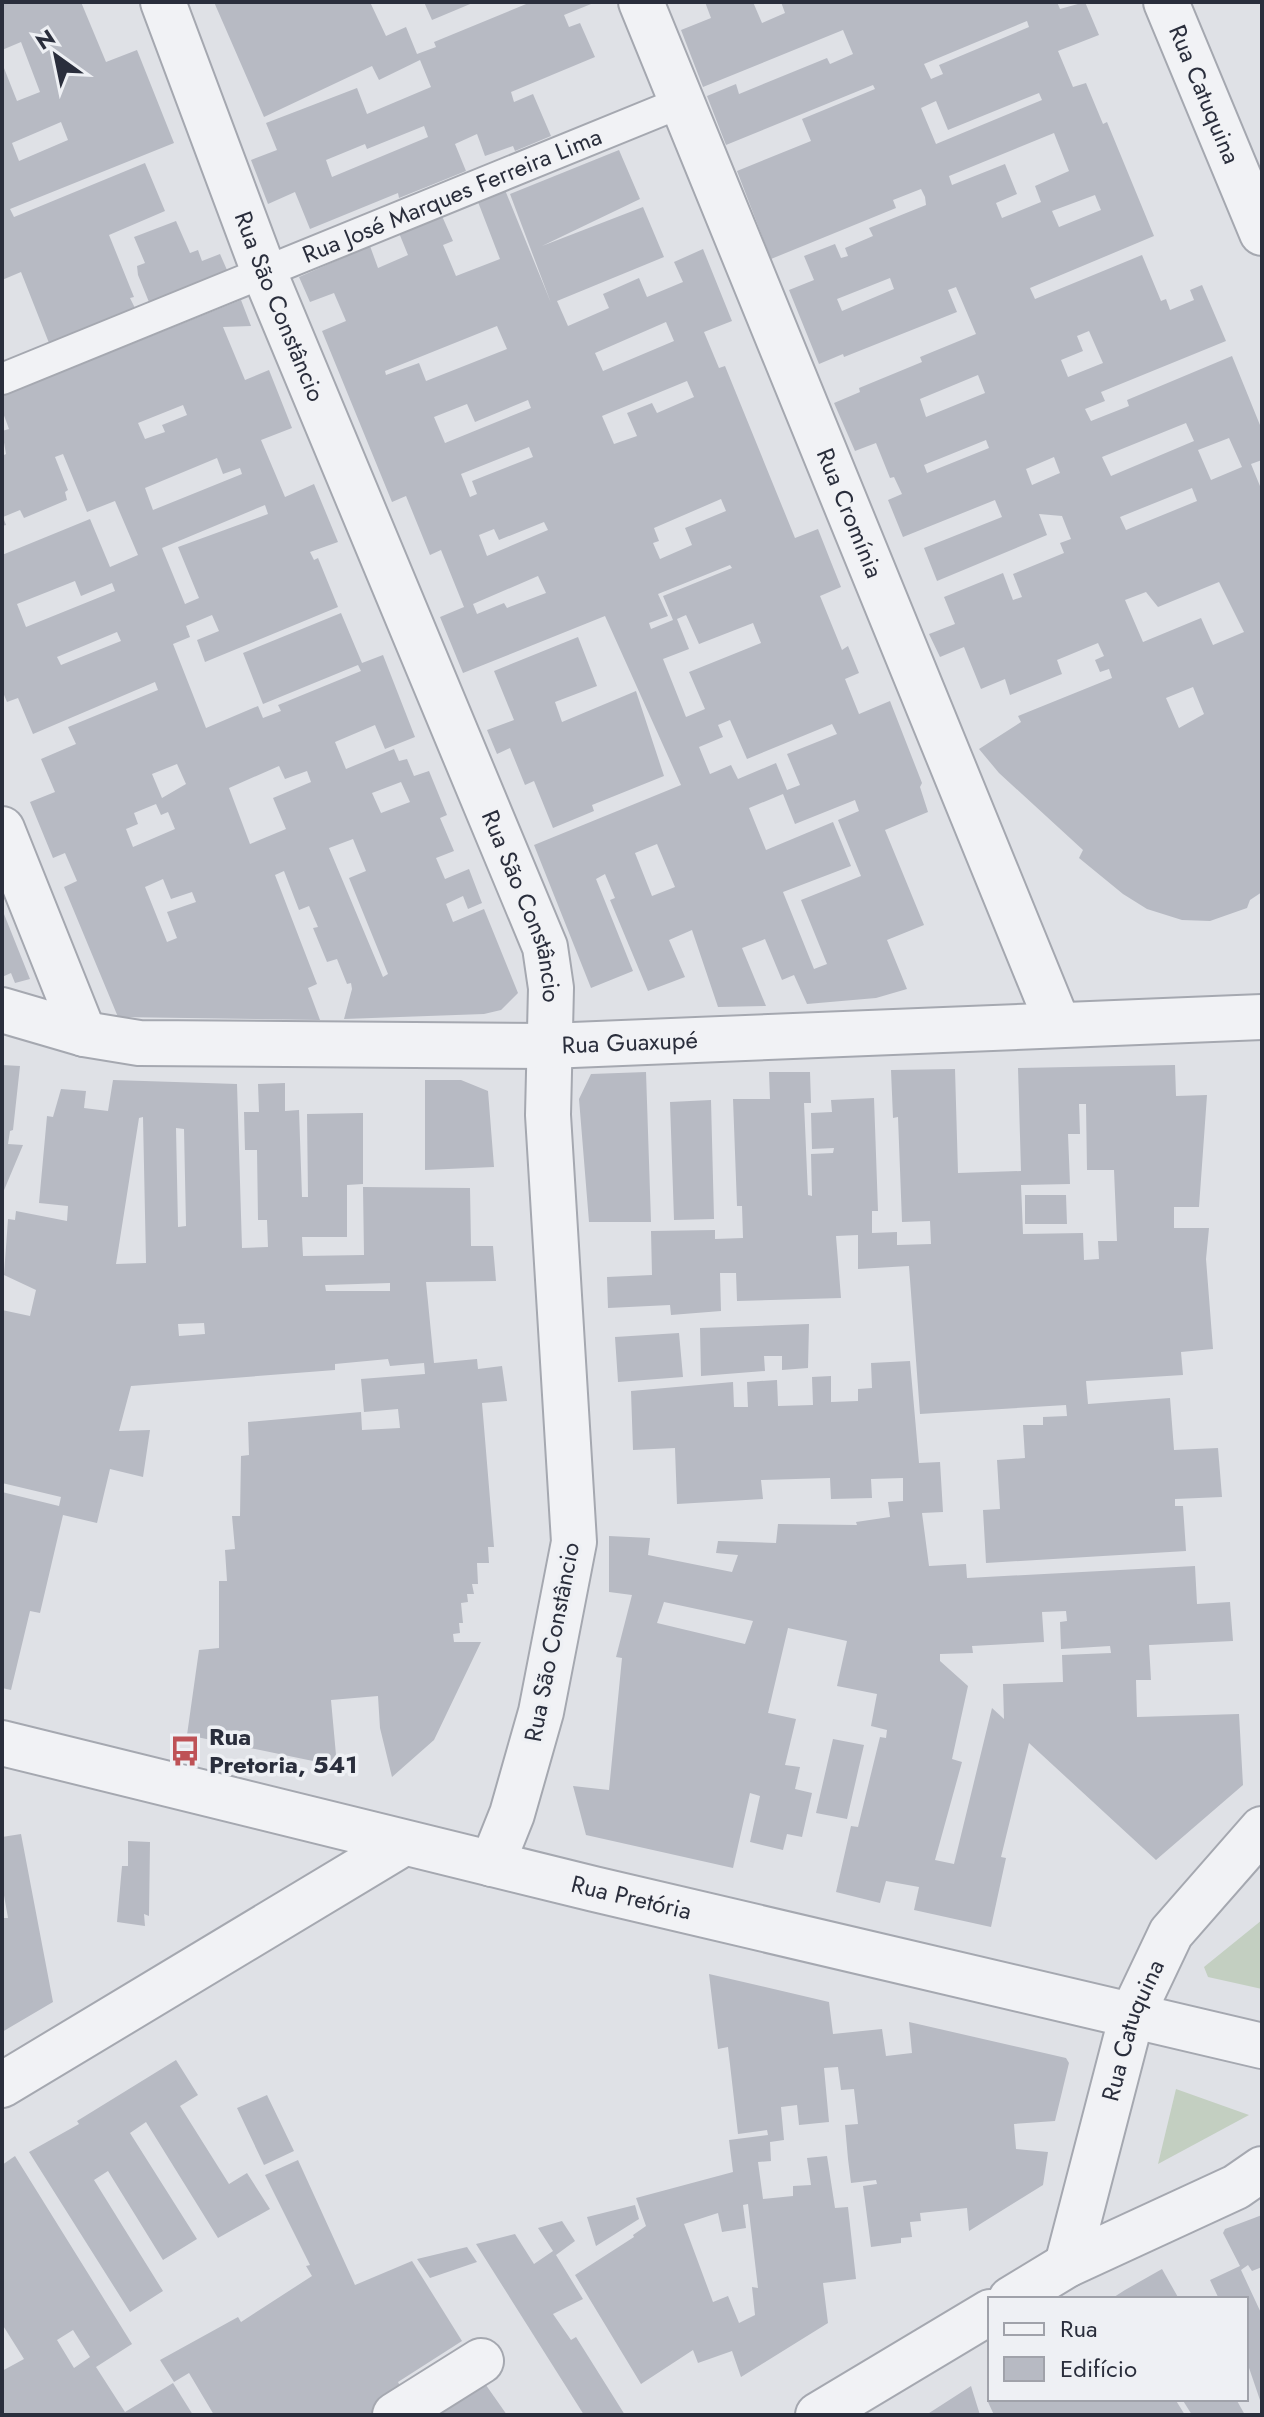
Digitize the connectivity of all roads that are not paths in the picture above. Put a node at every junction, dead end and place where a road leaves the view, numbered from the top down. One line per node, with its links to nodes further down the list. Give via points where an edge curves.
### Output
1 (163, 2): 6 (street, Rua São Constâncio)
2 (641, 2): 4 (street, Rua Cromínia)
3 (1166, 2): 5 (street, Rua Catuquina)
4 (682, 102): 6 (lane, Rua José Marques Ferreira Lima); 11 (street, Rua Cromínia)
5 (1262, 233)
6 (264, 272): 7 (lane, Rua José Marques Ferreira Lima); 13 (street, Rua São Constâncio, via 545,947 551,988)
7 (2, 379)
8 (2, 829): 12 (street)
9 (2, 1010): 12 (street, Rua Guaxupé)
10 (1262, 1017): 11 (street, Rua Guaxupé)
11 (1058, 1024): 13 (street, Rua Guaxupé)
12 (84, 1034): 13 (street, Rua Guaxupé, via 139,1043)
13 (548, 1046): 17 (street, Rua São Constâncio, via 574,1542 541,1712)
14 (2, 1743): 16 (street, Rua Pretória)
15 (1262, 1829): 18 (street, Rua Catuquina, via 1171,1933)
16 (404, 1843): 17 (street, Rua Pretória); 20 (street)
17 (492, 1864): 18 (street, Rua Pretória)
18 (1132, 2015): 19 (street, Rua Pretória); 22 (street, Rua Catuquina)
19 (1262, 2046)
20 (2, 2085)
21 (1262, 2169): 22 (street, via 1236,2187)
22 (1067, 2265): 23 (street)
23 (1014, 2297)
24 (988, 2313): 27 (street)
25 (481, 2361): 26 (street)
26 (395, 2415)
27 (818, 2415)

